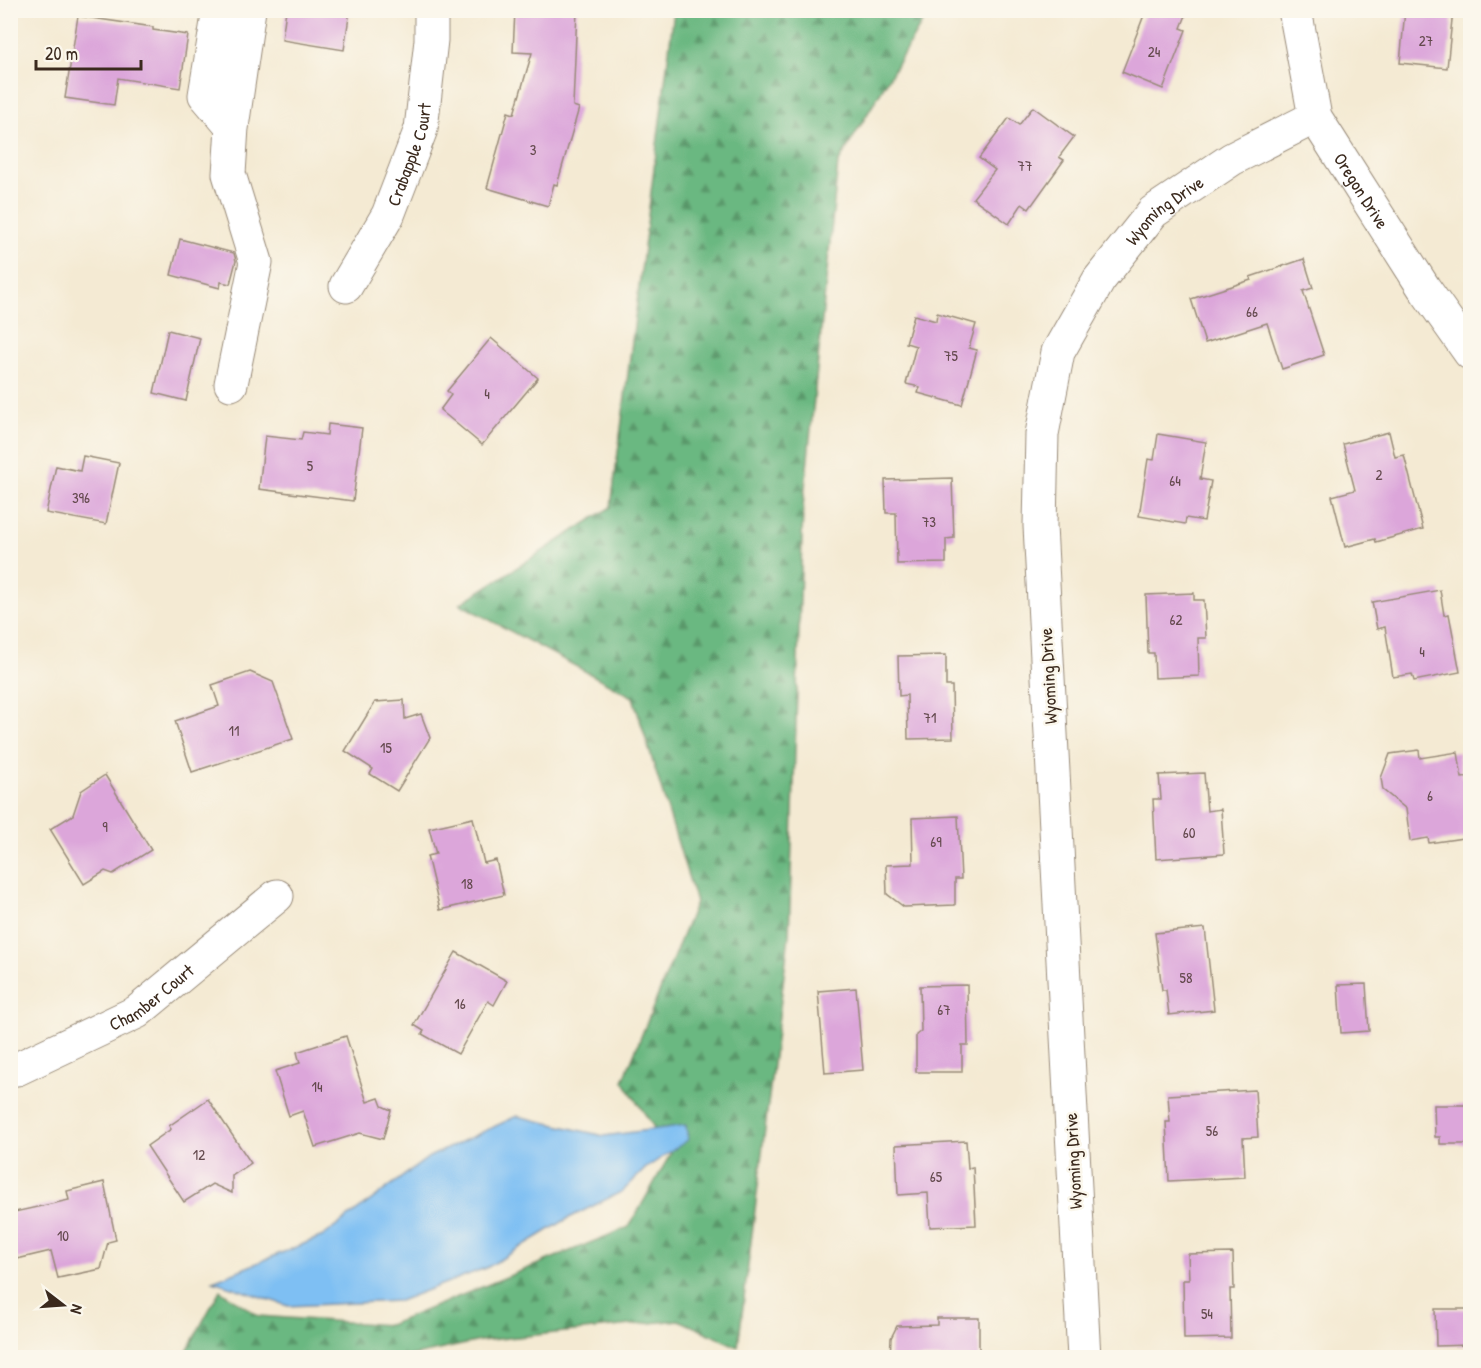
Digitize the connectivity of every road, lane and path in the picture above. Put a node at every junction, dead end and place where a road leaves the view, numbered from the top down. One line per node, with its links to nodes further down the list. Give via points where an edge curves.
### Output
1 (219, 10): 6 (street, via 205,95)
2 (249, 10): 6 (street)
3 (431, 10): 7 (street, Crabapple Court, via 421,129 388,215)
4 (1295, 10): 5 (street, Oregon Drive)
5 (1315, 117): 8 (street, Oregon Drive); 12 (street, Wyoming Drive, via 1233,159 1153,212 1099,280 1058,352 1042,434 1040,526)
6 (232, 127): 9 (street, via 229,174 256,262)
7 (346, 286)
8 (1470, 353)
9 (231, 384)
10 (277, 896): 11 (street, Chamber Court, via 137,1012)
11 (10, 1070)
12 (1084, 1358)

